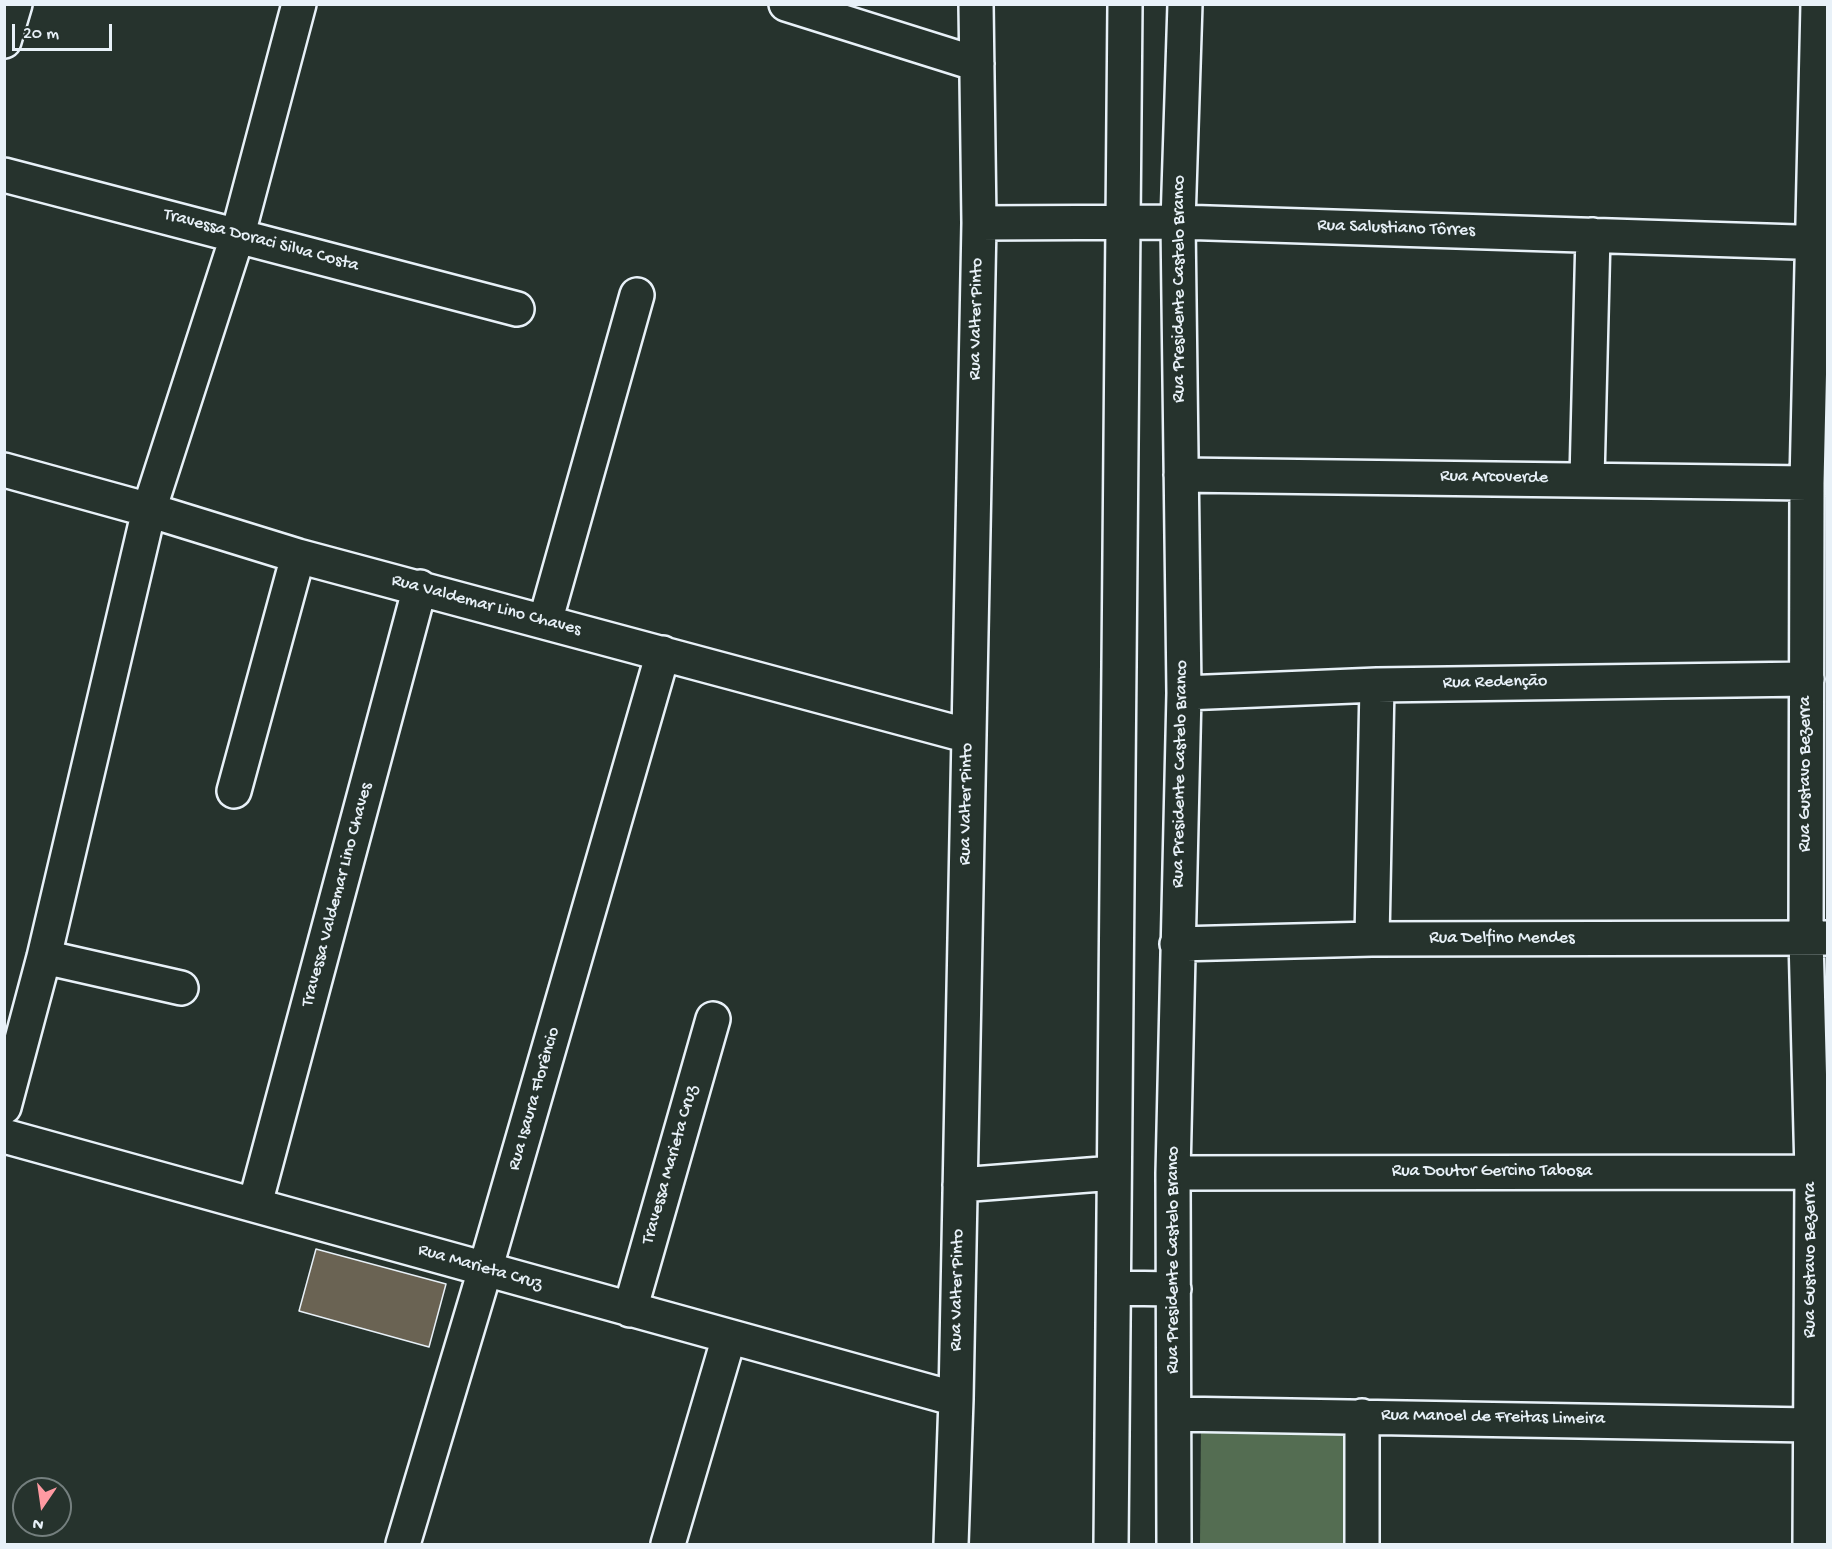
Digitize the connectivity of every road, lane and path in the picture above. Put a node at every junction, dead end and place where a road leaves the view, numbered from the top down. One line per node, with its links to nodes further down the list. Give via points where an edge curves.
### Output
1 (15, 4): 8 (street)
2 (299, 4): 14 (street)
3 (786, 4): 9 (street)
4 (976, 4): 9 (street, Rua Valter Pinto)
5 (1125, 4): 13 (street)
6 (1185, 4): 11 (street, Rua Presidente Castelo Branco)
7 (1818, 4): 16 (street, Rua Gustavo Bezerra)
8 (4, 41)
9 (977, 64): 12 (street, Rua Valter Pinto)
10 (4, 175): 14 (street, Travessa Doraci Silva Costa)
11 (1178, 222): 13 (street, Rua Salustiano Tôrres); 15 (street, Rua Salustiano Tôrres); 20 (street, Rua Presidente Castelo Branco)
12 (979, 223): 13 (street, Rua Salustiano Tôrres); 31 (street, Rua Valter Pinto)
13 (1123, 224): 42 (street)
14 (238, 234): 18 (street, Travessa Doraci Silva Costa); 23 (street)
15 (1593, 235): 16 (street, Rua Salustiano Tôrres); 21 (street)
16 (1820, 243): 22 (street, Rua Gustavo Bezerra)
17 (637, 295): 26 (street)
18 (517, 309)
19 (4, 470): 23 (street, Rua Valdemar Lino Chaves)
20 (1181, 475): 21 (street, Rua Arcoverde); 30 (street, Rua Presidente Castelo Branco)
21 (1587, 479): 22 (street, Rua Arcoverde)
22 (1808, 483): 28 (street, Rua Gustavo Bezerra)
23 (149, 510): 24 (street, Rua Valdemar Lino Chaves); 36 (street)
24 (298, 556): 25 (street, Rua Valdemar Lino Chaves); 32 (street)
25 (420, 587): 26 (street, Rua Valdemar Lino Chaves); 45 (street, Travessa Valdemar Lino Chaves)
26 (545, 622): 27 (street, Rua Valdemar Lino Chaves)
27 (663, 653): 31 (street, Rua Valdemar Lino Chaves); 46 (street, Rua Isaura Florêncio)
28 (1807, 679): 29 (street, Rua Redenção); 33 (street, Rua Gustavo Bezerra)
29 (1377, 685): 30 (street, Rua Redenção); 34 (street)
30 (1184, 693): 35 (street, Rua Presidente Castelo Branco)
31 (969, 736): 44 (street, Rua Valter Pinto)
32 (234, 790)
33 (1817, 938): 34 (street, Rua Delfino Mendes); 41 (street, Rua Gustavo Bezerra)
34 (1372, 939): 35 (street, Rua Delfino Mendes)
35 (1178, 944): 43 (street, Rua Presidente Castelo Branco)
36 (44, 957): 37 (street); 39 (street)
37 (181, 988)
38 (713, 1019): 49 (street, Travessa Marieta Cruz)
39 (4, 1107)
40 (4, 1136): 45 (street, Rua Marieta Cruz)
41 (1812, 1172): 43 (street, Rua Doutor Gercino Tabosa); 54 (street, Rua Gustavo Bezerra)
42 (1114, 1173): 44 (street); 47 (street)
43 (1173, 1173): 48 (street, Rua Presidente Castelo Branco)
44 (960, 1185): 51 (street, Rua Valter Pinto)
45 (255, 1204): 46 (street, Rua Marieta Cruz)
46 (485, 1270): 49 (street, Rua Marieta Cruz); 55 (street, Rua Isaura Florêncio)
47 (1114, 1288): 48 (street); 58 (street)
48 (1174, 1289): 52 (street, Rua Presidente Castelo Branco)
49 (630, 1310): 50 (street, Rua Marieta Cruz)
50 (729, 1336): 51 (street, Rua Marieta Cruz); 56 (street)
51 (956, 1399): 57 (street, Rua Valter Pinto)
52 (1175, 1414): 53 (street, Rua Manoel de Freitas Limeira); 59 (street, Rua Presidente Castelo Branco)
53 (1362, 1416): 54 (street, Rua Manoel de Freitas Limeira); 60 (street)
54 (1810, 1425): 61 (street, Rua Gustavo Bezerra)
55 (403, 1545)
56 (668, 1545)
57 (951, 1545)
58 (1112, 1545)
59 (1174, 1545)
60 (1362, 1545)
61 (1810, 1545)

